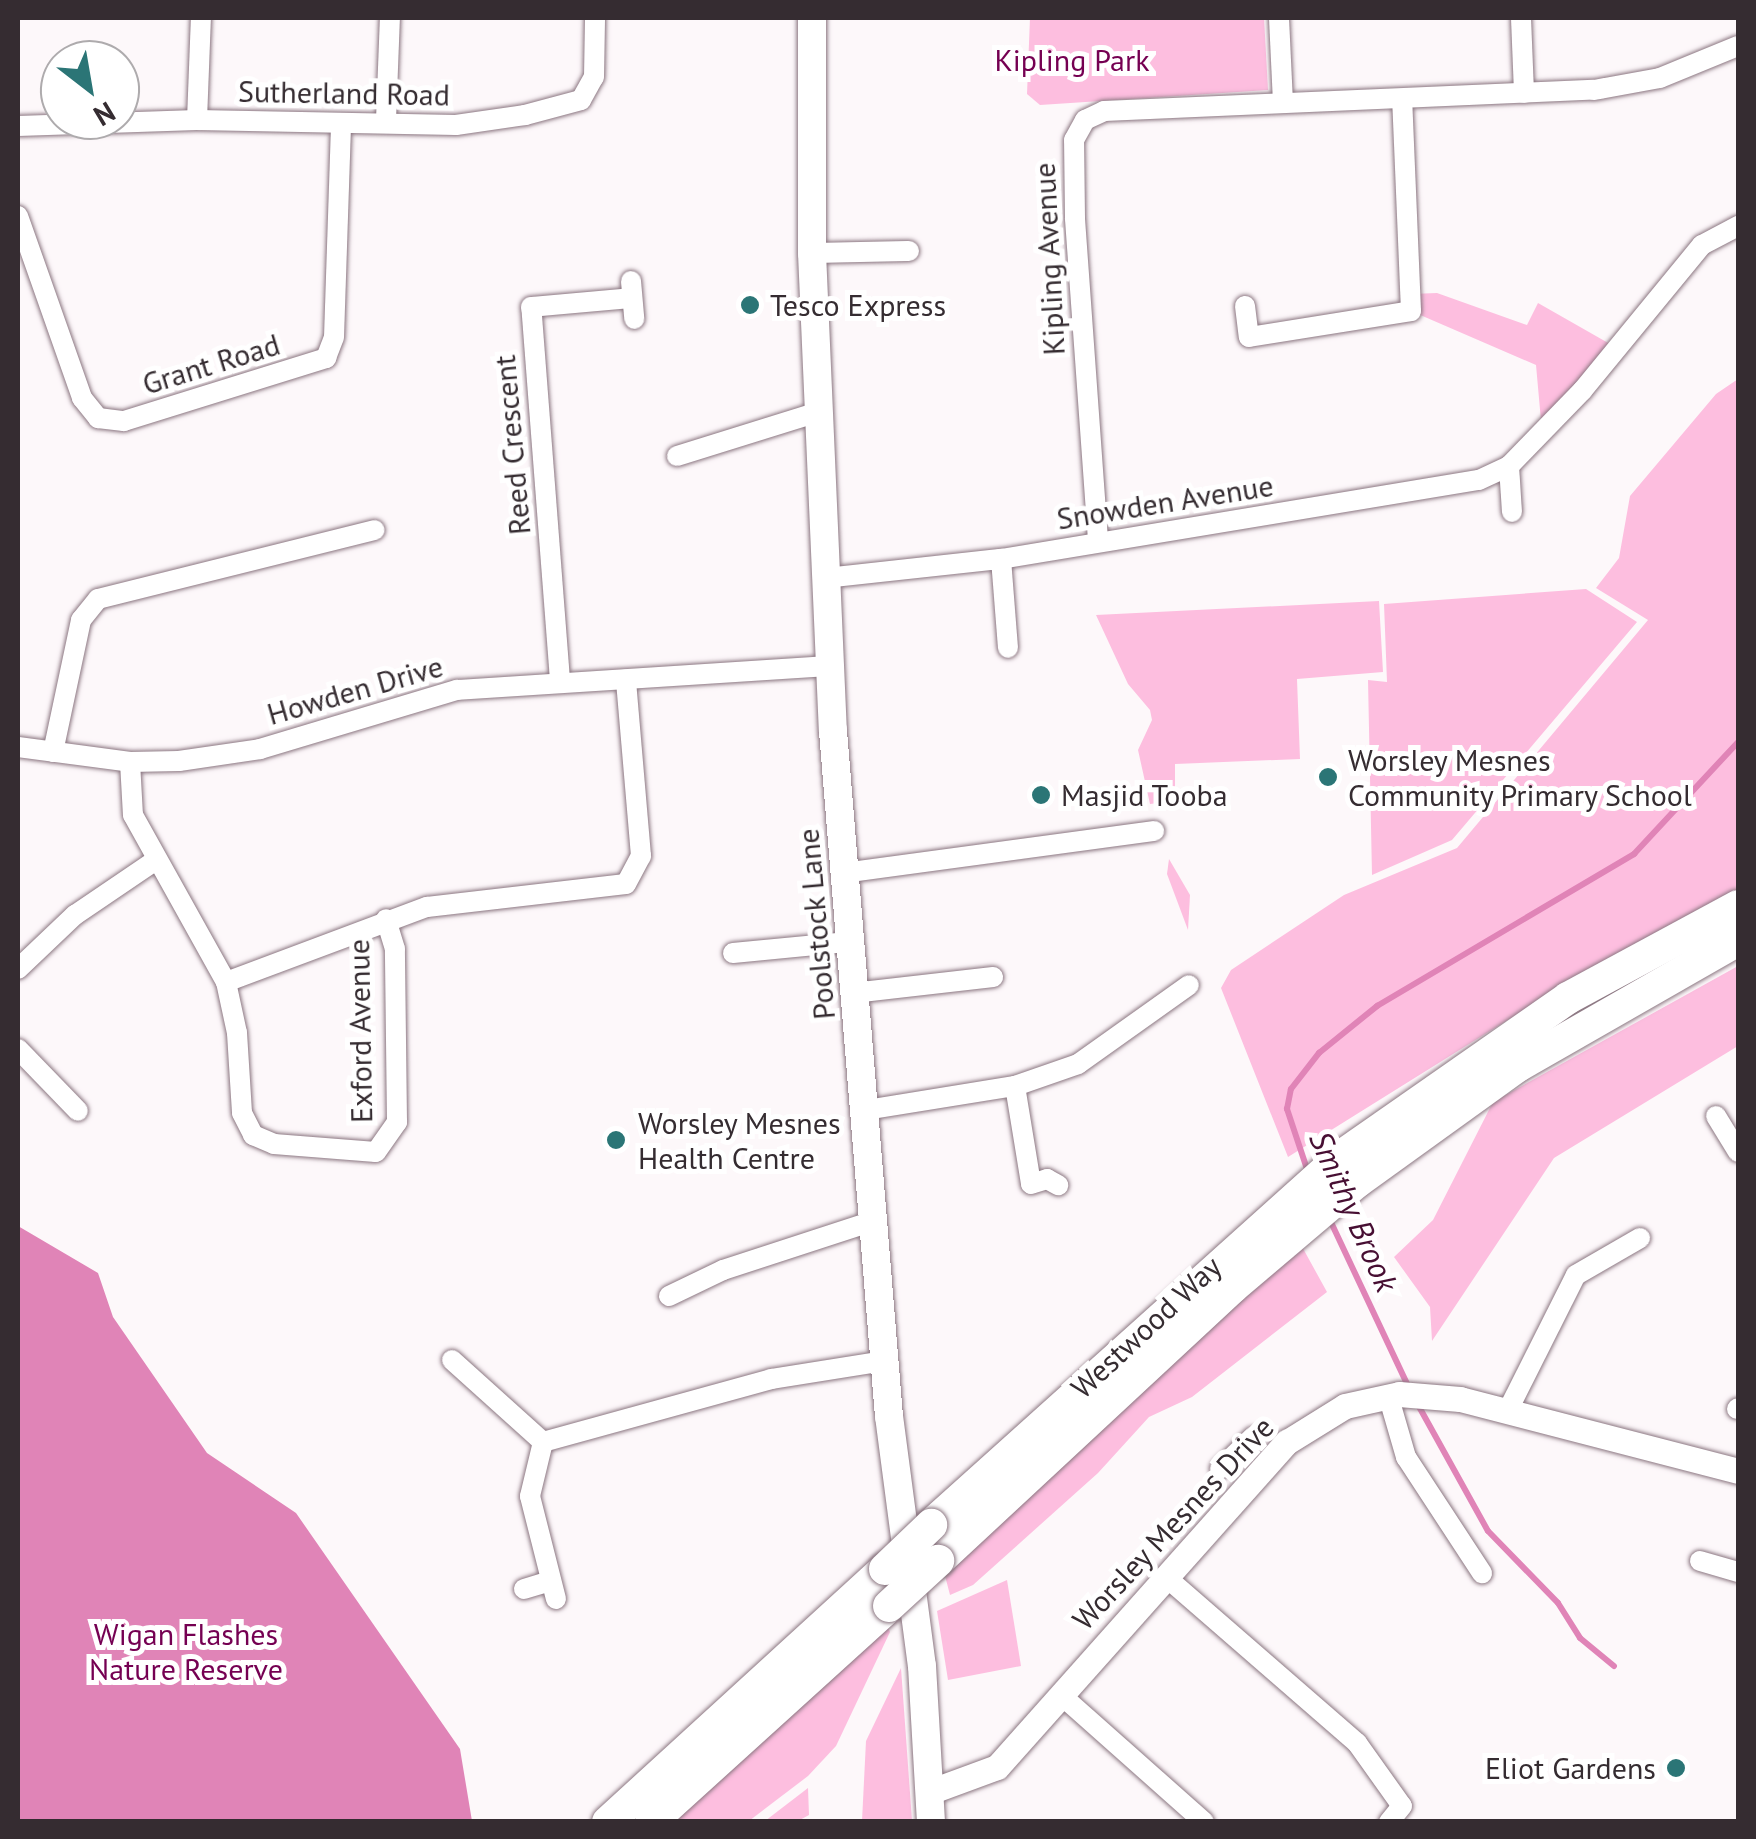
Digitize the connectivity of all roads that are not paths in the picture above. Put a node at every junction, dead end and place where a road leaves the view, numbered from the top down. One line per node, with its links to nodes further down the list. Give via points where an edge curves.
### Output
1 (201, 18): 11 (street)
2 (390, 18): 12 (street)
3 (595, 18): 12 (street, Sutherland Road, via 594,77 581,100 456,125)
4 (812, 18): 18 (main road, Poolstock Lane)
5 (1278, 18): 10 (street)
6 (1521, 18): 8 (street)
7 (1738, 46): 8 (street, Kipling Avenue, via 1641,83)
8 (1524, 93): 9 (street, Kipling Avenue)
9 (1402, 99): 10 (street, Kipling Avenue); 20 (street, via 1412,312 1250,337)
10 (1283, 103): 26 (street, Kipling Avenue, via 1104,111 1078,128 1075,218)
11 (197, 120): 13 (street, Sutherland Road); 14 (street, Sutherland Road)
12 (386, 120): 14 (street, Sutherland Road)
13 (18, 126)
14 (341, 127): 15 (street, Grant Road, via 334,336 326,358 124,421 98,418 82,398)
15 (18, 216)
16 (1738, 226): 23 (street, Snowden Avenue, via 1702,244 1582,391)
17 (909, 251): 18 (street)
18 (812, 254): 21 (main road, Poolstock Lane)
19 (632, 300): 31 (street, Reed Crescent, via 531,307)
20 (1245, 306)
21 (818, 412): 22 (street); 28 (main road, Poolstock Lane)
22 (677, 456)
23 (1509, 466): 24 (street); 26 (street, Snowden Avenue, via 1442,490)
24 (1512, 512)
25 (375, 530): 34 (street, via 98,599 81,620)
26 (1098, 540): 27 (street, Snowden Avenue)
27 (1001, 560): 28 (street, Snowden Avenue); 29 (street)
28 (825, 578): 30 (main road, Poolstock Lane)
29 (1008, 648)
30 (830, 666): 32 (street, Howden Drive); 38 (main road, Poolstock Lane)
31 (560, 680): 32 (street, Howden Drive); 35 (street, Howden Drive, via 407,700 260,748)
32 (626, 680): 40 (street, via 641,856 634,877 615,888 476,900)
33 (18, 747): 34 (street, Howden Drive)
34 (53, 752): 35 (street, Howden Drive)
35 (130, 762): 37 (street, via 133,816)
36 (1154, 832): 38 (street)
37 (156, 860): 44 (street, via 74,915); 46 (street)
38 (843, 874): 42 (main road, Poolstock Lane)
39 (1738, 906): 55 (highway, Westwood Way, via 1568,998)
40 (386, 919): 46 (street); 46 (street, Exford Avenue, via 395,950 397,1122 376,1152 274,1144 252,1134 242,1113)
41 (1738, 940): 55 (highway, Westwood Way)
42 (848, 942): 43 (street); 48 (main road, Poolstock Lane)
43 (733, 953)
44 (18, 969)
45 (993, 977): 48 (street)
46 (226, 982)
47 (1190, 985): 50 (street, via 1078,1064)
48 (853, 993): 51 (main road, Poolstock Lane)
49 (18, 1049): 52 (street)
50 (1015, 1086): 51 (street); 56 (street, via 1026,1191 1047,1178)
51 (866, 1110): 58 (main road, Poolstock Lane)
52 (78, 1111)
53 (1716, 1116): 54 (street)
54 (1738, 1152)
55 (1350, 1169): 57 (highway, Westwood Way)
56 (1058, 1185)
57 (1293, 1215): 77 (highway, Westwood Way, bridge, via 932,1525); 78 (highway, Westwood Way, bridge, via 890,1606)
58 (873, 1222): 60 (street, via 723,1270); 62 (main road, Poolstock Lane)
59 (1640, 1238): 64 (street, via 1576,1275)
60 (670, 1296)
61 (452, 1360): 66 (street)
62 (884, 1361): 66 (street, via 771,1379); 75 (main road, Poolstock Lane)
63 (1394, 1395): 64 (street, Worsley Mesnes Drive, via 1426,1394); 68 (street, Worsley Mesnes Drive, via 1322,1416); 71 (street, via 1406,1458)
64 (1507, 1412): 67 (street, Worsley Mesnes Drive)
65 (1253, 1437): 68 (street, via 1225,1464)
66 (543, 1442): 73 (street, via 530,1496 554,1590)
67 (1738, 1471)
68 (1253, 1479): 72 (street, Worsley Mesnes Drive)
69 (1700, 1561): 70 (street)
70 (1738, 1572)
71 (1482, 1573)
72 (1166, 1577): 74 (street, Worsley Mesnes Drive); 76 (street, via 1357,1743)
73 (524, 1589)
74 (1061, 1694): 75 (street, Worsley Mesnes Drive, via 997,1767); 80 (street)
75 (932, 1791): 79 (main road, Poolstock Lane)
76 (1401, 1816)
77 (608, 1822)
78 (650, 1822)
79 (931, 1822)
80 (1204, 1822)

